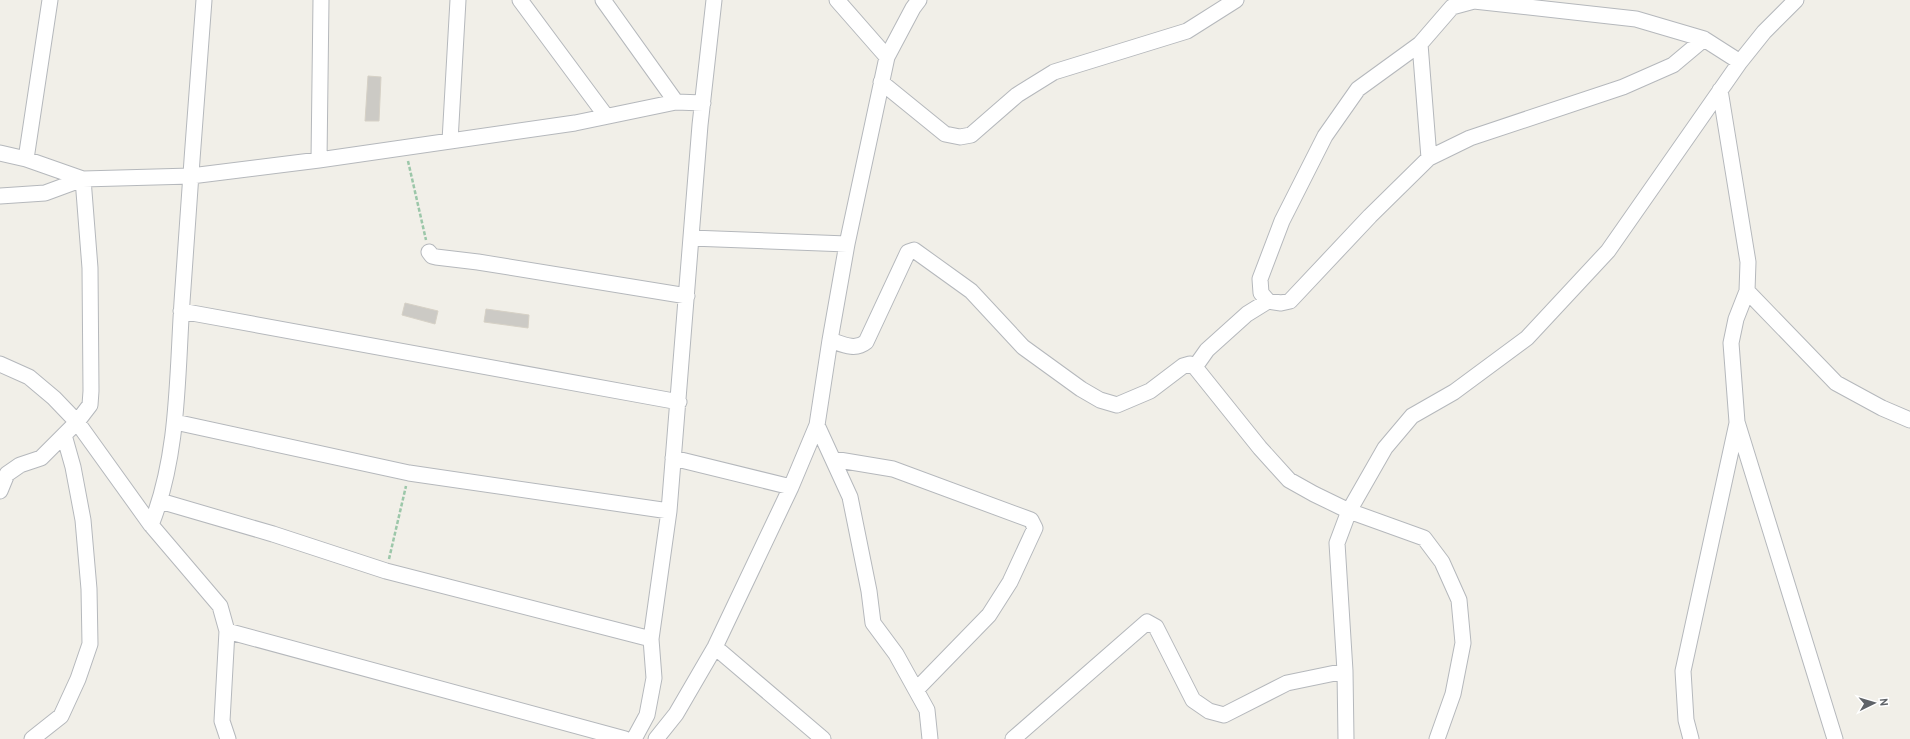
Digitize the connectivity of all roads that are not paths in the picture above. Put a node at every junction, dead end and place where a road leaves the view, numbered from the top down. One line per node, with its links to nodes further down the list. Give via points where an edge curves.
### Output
1 (50, 0): 26 (street)
2 (204, 0): 28 (street)
3 (321, 0): 27 (street)
4 (458, 0): 23 (street)
5 (520, 0): 22 (street)
6 (603, 0): 20 (street)
7 (714, 0): 21 (street)
8 (837, 0): 16 (street)
9 (919, 0): 16 (street)
10 (1236, 0): 18 (street, via 1187,30 1054,72 1017,95 971,135 960,137 945,134)
11 (1796, 0): 17 (street, via 1764,32)
12 (1448, 4): 13 (street, via 1474,1); 15 (street)
13 (1528, 4): 14 (street, via 1636,19)
14 (1704, 39): 17 (street); 25 (street, via 1673,65 1623,87 1470,138)
15 (1420, 44): 25 (street); 36 (street, via 1358,89 1325,136 1282,221 1260,279 1261,293)
16 (886, 57): 18 (street)
17 (1740, 62): 19 (street)
18 (881, 82): 32 (street)
19 (1720, 90): 34 (street, via 1748,262); 53 (street, via 1608,251 1527,338 1454,392 1412,416 1385,448)
20 (676, 102): 21 (street); 22 (street)
21 (703, 103): 31 (street)
22 (606, 116): 23 (street, via 575,123)
23 (450, 141): 27 (street)
24 (0, 153): 26 (street)
25 (1429, 158): 36 (street, via 1290,301)
26 (26, 160): 29 (street)
27 (319, 160): 28 (street)
28 (191, 176): 29 (street); 37 (street)
29 (83, 179): 30 (street, via 45,193); 43 (street, via 90,268 91,391 90,405)
30 (0, 196)
31 (691, 238): 32 (street); 35 (street)
32 (847, 244): 38 (street)
33 (429, 252): 35 (street, via 436,257)
34 (1747, 290): 42 (street, via 1836,383); 45 (street, via 1736,319 1731,344)
35 (687, 296): 41 (street)
36 (1268, 301): 40 (street, via 1247,314 1208,350)
37 (181, 311): 41 (street); 44 (street)
38 (830, 340): 40 (street, via 852,347 860,347 866,342 908,252 914,250 971,291 1023,347 1100,400 1117,405 1150,391 1183,366 1190,364); 46 (street)
39 (0, 364): 43 (street, via 29,377)
40 (1195, 367): 53 (street, via 1289,480)
41 (679, 402): 48 (street)
42 (1910, 420)
43 (77, 422): 47 (street); 55 (street)
44 (175, 422): 52 (street); 54 (street, via 409,473)
45 (1737, 422): 71 (street, via 1684,671 1686,720); 72 (street)
46 (817, 425): 49 (street); 50 (street)
47 (64, 435): 51 (street, via 41,458 20,465 7,474); 61 (street, via 83,520 90,588 90,644 61,716)
48 (673, 458): 50 (street); 54 (street)
49 (833, 459): 60 (street, via 850,497 873,623 896,654); 60 (street, via 892,469 1032,520 1035,524 1036,528 1010,582 989,615)
50 (791, 486): 58 (street)
51 (0, 491)
52 (160, 501): 55 (street); 57 (street, via 386,571)
53 (1350, 510): 59 (street, via 1338,543); 70 (street, via 1424,538 1442,562 1459,600 1463,643 1453,694)
54 (669, 511): 57 (street)
55 (151, 525): 56 (street, via 220,606)
56 (227, 631): 62 (street, via 222,721); 63 (street)
57 (651, 638): 64 (street, via 654,678 647,715)
58 (715, 647): 65 (street, via 676,714); 66 (street)
59 (1345, 671): 68 (street, via 1287,683 1224,715 1209,711 1193,700 1156,627 1147,622); 69 (street)
60 (916, 690): 67 (street, via 928,710)
61 (32, 739)
62 (228, 739)
63 (624, 739)
64 (634, 739)
65 (656, 739)
66 (823, 739)
67 (930, 739)
68 (1013, 739)
69 (1346, 739)
70 (1437, 739)
71 (1691, 739)
72 (1835, 739)

